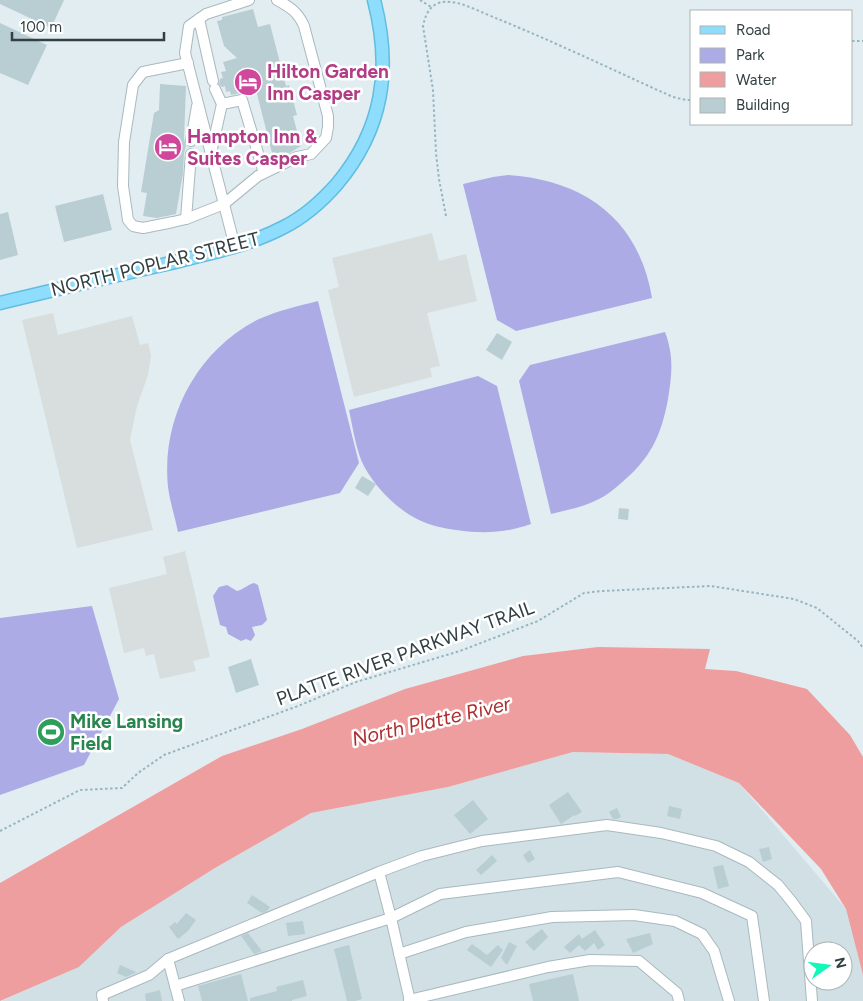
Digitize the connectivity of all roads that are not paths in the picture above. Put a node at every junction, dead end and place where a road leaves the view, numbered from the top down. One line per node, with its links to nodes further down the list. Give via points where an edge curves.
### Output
1 (249, 0): 4 (street)
2 (277, 0): 11 (street, via 296,12 304,26 328,116 328,127 326,138 311,154)
3 (374, 0): 14 (main road, NORTH POPLAR STREET, via 381,32 383,78 374,122 364,144 326,197 306,213 286,226)
4 (199, 19): 5 (street, via 189,26 185,53); 7 (street, via 214,85)
5 (188, 63): 6 (street); 13 (street, via 144,72 133,85 124,142 123,186 128,220 133,226 142,228)
6 (198, 102): 8 (street); 10 (street)
7 (222, 104): 10 (street); 11 (street, via 242,100)
8 (191, 141)
9 (190, 154): 13 (street)
10 (211, 155): 12 (street)
11 (264, 173): 12 (street)
12 (224, 204): 13 (street); 14 (street)
13 (186, 219)
14 (235, 247): 15 (main road, NORTH POPLAR STREET)
15 (0, 303)
16 (379, 872): 17 (street); 19 (street); 27 (street, via 422,856 482,841 607,826 661,833 716,846 750,862 778,884 806,921)
17 (391, 918): 18 (street); 20 (street); 26 (street, via 440,894 618,872 702,893 752,916)
18 (399, 954): 22 (street); 25 (street, via 466,932 552,917 634,915 675,922 702,934 714,951)
19 (168, 959): 20 (street); 21 (street, via 150,975)
20 (175, 986): 23 (street)
21 (102, 998)
22 (409, 1000): 24 (street, via 590,960 640,961 677,993)
23 (179, 1001)
24 (680, 1001)
25 (729, 1001)
26 (764, 1001)
27 (812, 1001)

